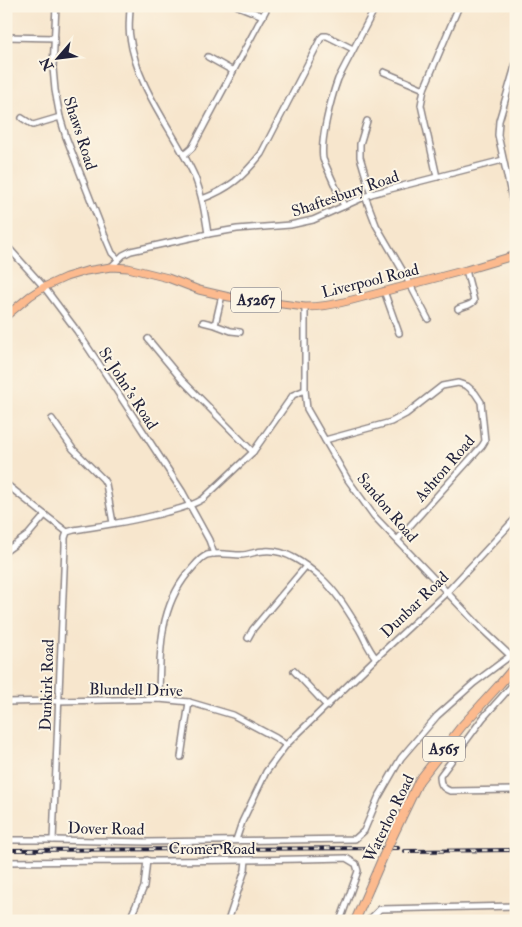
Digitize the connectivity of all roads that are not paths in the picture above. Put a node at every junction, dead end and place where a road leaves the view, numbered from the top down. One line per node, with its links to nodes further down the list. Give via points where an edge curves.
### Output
1 (56, 6): 9 (street, Shaws Road)
2 (130, 6): 19 (street, via 130,36 136,64)
3 (238, 6): 7 (street)
4 (268, 6): 7 (street)
5 (376, 6): 10 (street)
6 (459, 6): 15 (street)
7 (262, 16): 13 (street)
8 (6, 37): 9 (street)
9 (55, 38): 16 (street, Shaws Road, via 54,76)
10 (352, 49): 24 (street, via 327,36 321,38 261,154 234,183); 25 (street, via 333,92 322,153)
11 (208, 57): 13 (street)
12 (515, 67): 20 (street, via 499,121)
13 (233, 71): 19 (street, via 192,148)
14 (384, 72): 15 (street)
15 (424, 89): 21 (street, via 421,105)
16 (60, 117): 17 (street, via 33,125); 30 (street, Shaws Road, via 106,239)
17 (22, 118)
18 (367, 121): 22 (street, via 360,157)
19 (184, 155): 24 (street)
20 (503, 160): 21 (street, Shaftesbury Road); 26 (street)
21 (437, 177): 22 (street, Shaftesbury Road)
22 (372, 194): 23 (street, Shaftesbury Road)
23 (365, 196): 25 (street, Shaftesbury Road); 33 (street, via 376,225)
24 (202, 199): 27 (street)
25 (344, 206): 27 (street, Shaftesbury Road, via 298,224)
26 (516, 217)
27 (208, 234): 30 (street, Shaftesbury Road, via 131,251)
28 (6, 245): 34 (street, St John's Road)
29 (516, 254): 32 (main road, Liverpool Road / A5267)
30 (118, 260): 31 (street, Shaftesbury Road)
31 (111, 267): 34 (main road, Liverpool Road / A5267, via 86,271); 36 (main road, Liverpool Road / A5267, via 168,278)
32 (466, 270): 33 (main road, Liverpool Road / A5267); 38 (street, via 474,301)
33 (410, 284): 35 (main road, Liverpool Road / A5267); 40 (street)
34 (44, 287): 39 (main road, Liverpool Road / A5267); 51 (street, St John's Road, via 105,373)
35 (384, 292): 37 (main road, Liverpool Road / A5267, via 323,307); 44 (street)
36 (222, 295): 37 (main road, Liverpool Road / A5267); 42 (street)
37 (305, 307): 46 (street, Sandon Road)
38 (458, 309)
39 (6, 316)
40 (428, 319)
41 (203, 322): 42 (street)
42 (215, 325): 43 (street)
43 (240, 332)
44 (399, 333)
45 (148, 339): 49 (street, via 182,380)
46 (305, 390): 48 (street, Sandon Road, via 307,409); 49 (street, via 293,395)
47 (52, 419): 54 (street, via 73,449 106,484)
48 (325, 440): 56 (street, Sandon Road, via 374,516); 56 (street, Ashton Road, via 391,422 442,386 458,383 475,393 481,402 486,441)
49 (253, 452): 51 (street, via 203,499)
50 (6, 484): 52 (street)
51 (190, 505): 54 (street); 58 (street, St John's Road)
52 (45, 515): 55 (street); 57 (street, via 28,535)
53 (516, 518): 60 (street, Dunbar Road)
54 (113, 524): 55 (street)
55 (68, 532): 69 (street, Dunkirk Road, via 64,546)
56 (398, 539): 60 (street, Sandon Road)
57 (6, 552)
58 (214, 554): 59 (street, via 274,551); 68 (street, via 198,562 172,598 164,621)
59 (306, 566): 61 (street); 63 (street, via 336,594)
60 (447, 592): 62 (street, Sandon Road); 63 (street, Dunbar Road)
61 (248, 638)
62 (510, 656): 64 (street, Sandon Road); 78 (street, Dover Road, via 437,716 401,758 364,831 355,839)
63 (376, 658): 72 (street, Dunbar Road)
64 (516, 661)
65 (516, 665): 86 (highway, Waterloo Road / A565, bridge, via 419,781)
66 (294, 671): 72 (street)
67 (516, 681): 75 (street, via 482,718 440,776 440,783 450,791)
68 (159, 699): 69 (street, Blundell Drive); 71 (street, Blundell Drive)
69 (58, 700): 70 (street, Blundell Drive); 77 (street, Dunkirk Road)
70 (6, 702)
71 (189, 702): 73 (street, Blundell Drive, via 233,715); 74 (street)
72 (326, 706): 73 (street, Dunbar Road)
73 (286, 745): 78 (street, Dunbar Road, via 266,772)
74 (181, 757)
75 (516, 790)
76 (6, 840): 77 (street, Dover Road)
77 (53, 840): 78 (street, Dover Road)
78 (236, 840)
79 (147, 860): 80 (street, Cromer Road); 81 (street, Cromer Road); 83 (street, via 144,887)
80 (246, 860): 84 (street); 85 (street, Cromer Road, via 346,858 356,864 358,871)
81 (6, 862)
82 (516, 906): 87 (street, via 380,909)
83 (129, 921)
84 (228, 921)
85 (340, 921)
86 (355, 921)
87 (368, 921)

